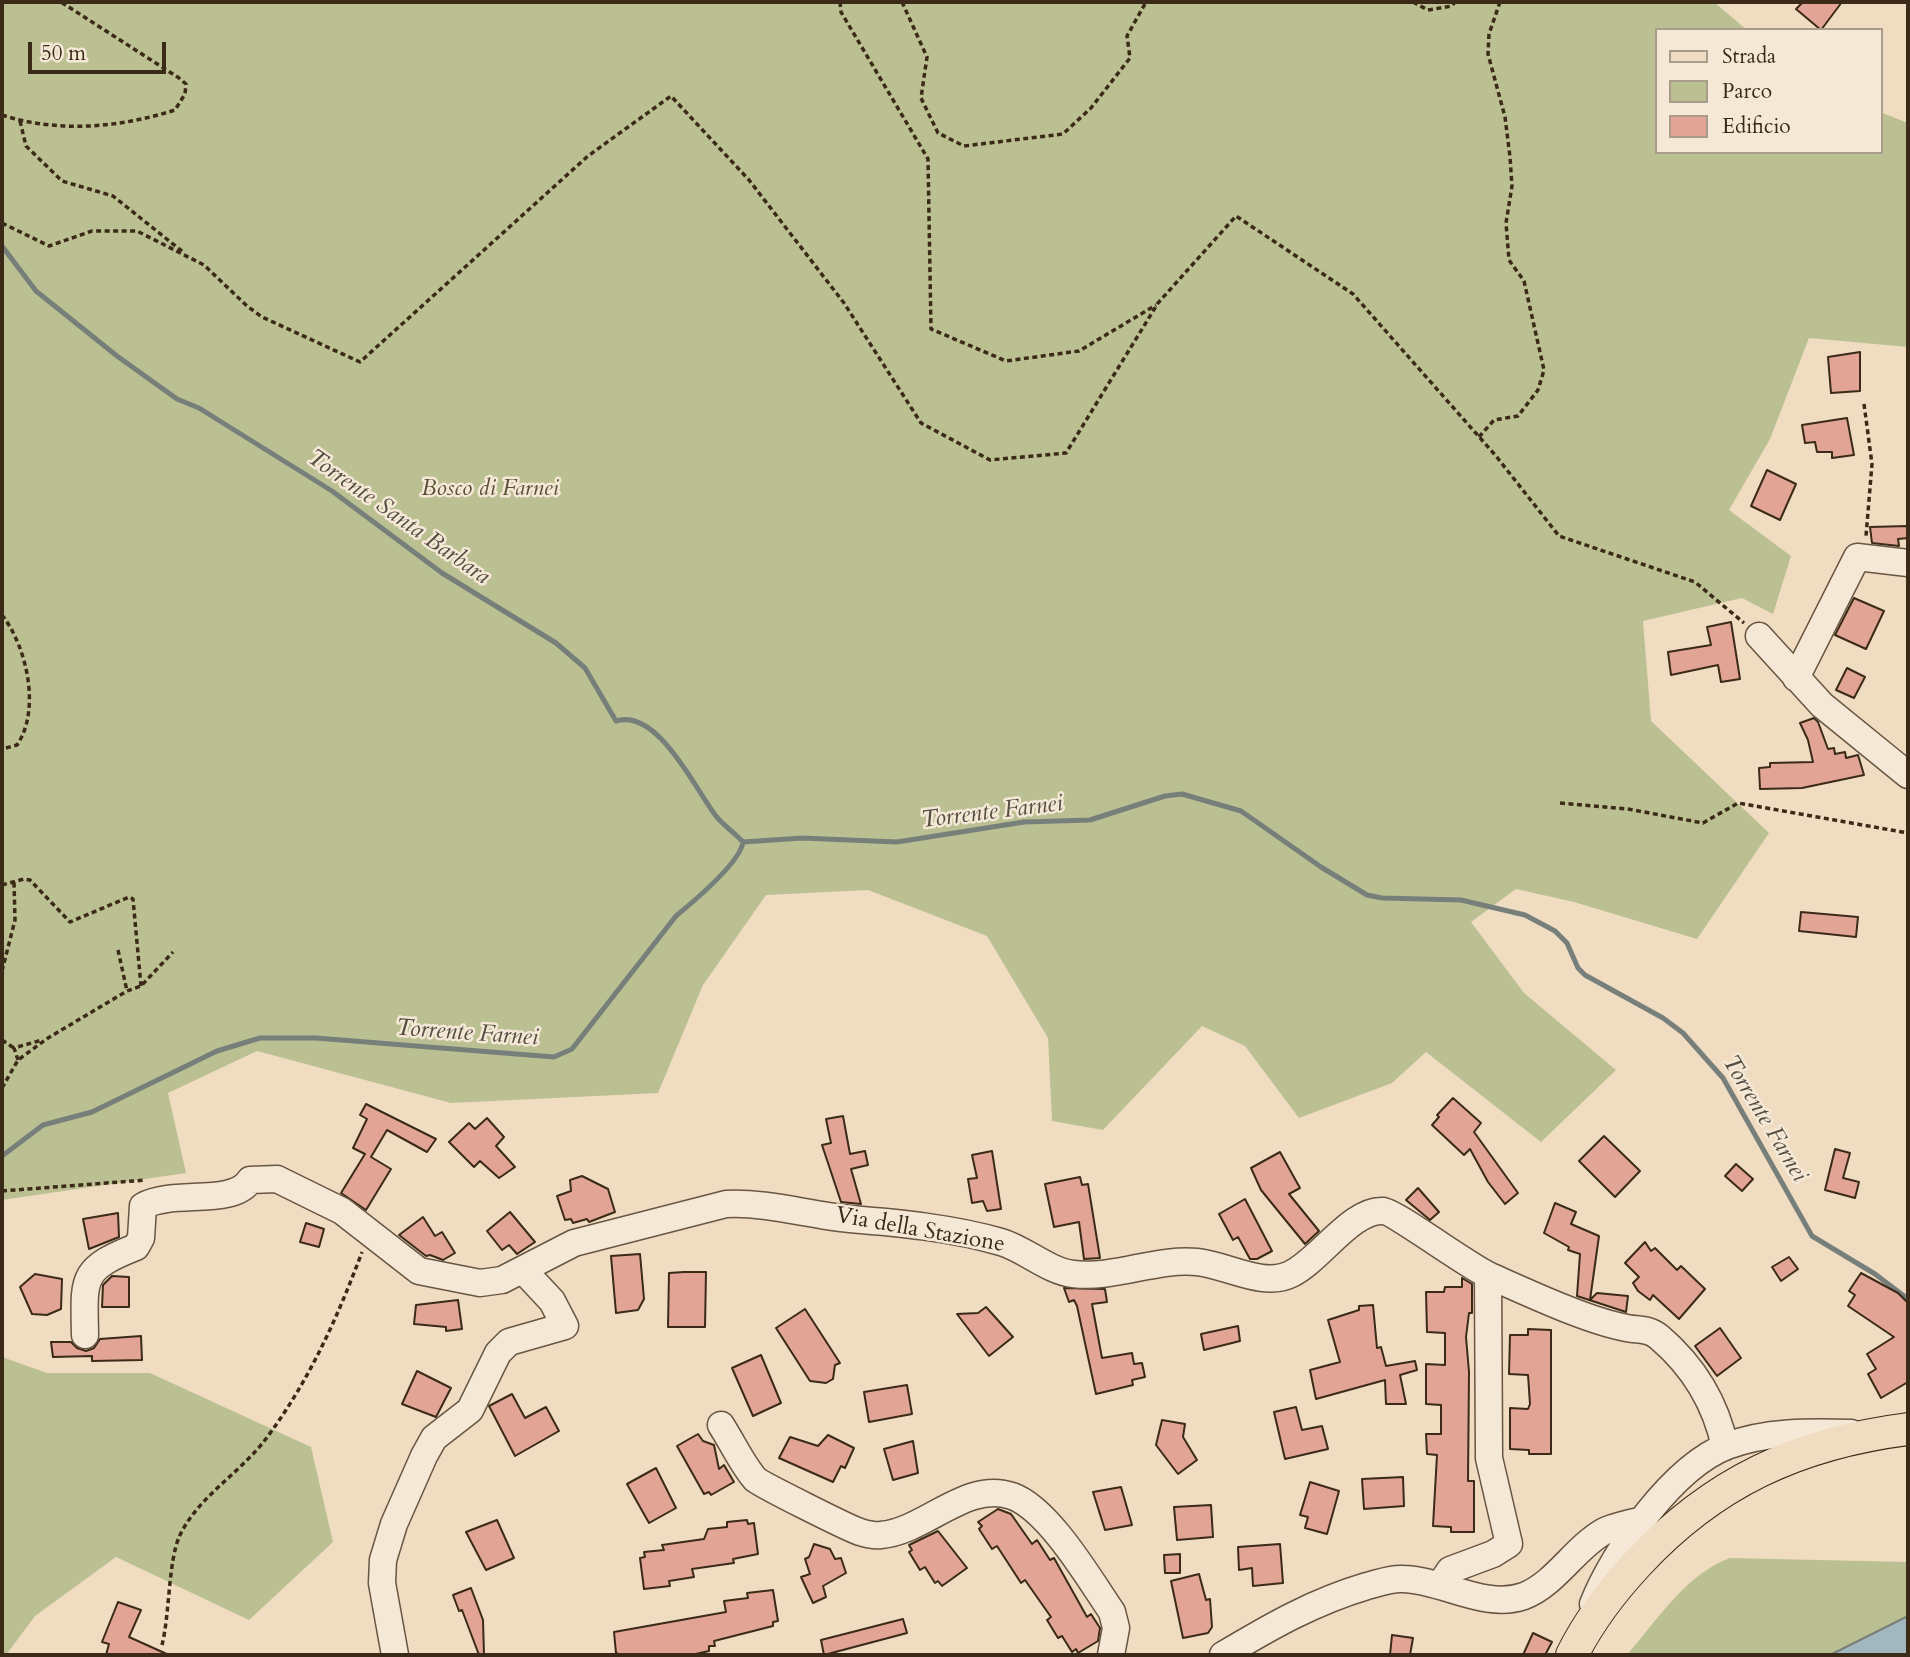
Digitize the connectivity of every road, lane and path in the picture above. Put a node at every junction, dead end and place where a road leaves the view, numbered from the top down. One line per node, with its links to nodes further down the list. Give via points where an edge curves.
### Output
1 (61, 2): 9 (path, via 179,78 186,84 185,94 175,110 104,125 36,126)
2 (840, 2): 12 (path, via 841,12 928,159 931,329 1006,361 1079,351)
3 (902, 2): 4 (path, via 927,57 921,98 938,133 964,146 1063,134 1091,108 1130,58 1127,36)
4 (1146, 2)
5 (1413, 2): 6 (path, via 1428,10)
6 (1455, 2)
7 (1500, 2): 14 (path, via 1489,34 1488,54 1510,157 1509,260 1524,281 1544,370 1538,390 1518,416 1494,421 1480,438)
8 (2, 115): 9 (path)
9 (20, 121): 11 (path, via 26,146 62,181 113,196)
10 (2, 223): 11 (path, via 49,246 92,231 137,231)
11 (192, 258): 12 (path, via 247,306 360,362 588,156 671,96 748,180 844,303 921,424 990,460 1066,453)
12 (1158, 303): 14 (path, via 1236,216 1353,294)
13 (1864, 404): 15 (path, via 1872,464 1867,534)
14 (1474, 434): 18 (path, via 1559,536 1695,582)
15 (1857, 557): 16 (street); 19 (street)
16 (1908, 563)
17 (2, 615): 20 (path, via 15,636 30,680 22,737 17,746)
18 (1759, 636): 19 (street)
19 (1796, 678): 21 (street)
20 (2, 749)
21 (1908, 775)
22 (1560, 803): 23 (path, via 1629,809 1703,823 1738,803)
23 (1908, 833)
24 (14, 882): 25 (path); 28 (path, via 15,920); 29 (path, via 30,880 70,922 125,898 133,899)
25 (2, 885)
26 (118, 950): 30 (path)
27 (173, 952): 29 (path)
28 (2, 971)
29 (141, 986): 30 (path)
30 (127, 991): 31 (path)
31 (48, 1038): 33 (path); 34 (path)
32 (2, 1040): 33 (path)
33 (14, 1048): 34 (path)
34 (18, 1060): 35 (path)
35 (2, 1088)
36 (151, 1180): 37 (path)
37 (2, 1191)
38 (372, 1235): 39 (street, Via della Stazione, via 419,1271 480,1283); 41 (street, Via della Stazione, via 342,1211 277,1179 250,1180 231,1194 154,1200 144,1206 136,1247 100,1263 87,1278); 48 (path, via 335,1322 288,1407 179,1536)
39 (523, 1270): 40 (street, Via della Stazione, via 574,1243 747,1203 981,1237 1023,1250 1070,1274 1182,1261 1275,1278 1306,1264 1361,1217 1387,1211); 50 (street, via 552,1301 565,1326 509,1342 498,1353 470,1409 435,1438 387,1544 384,1600)
40 (1488, 1275): 45 (street, Via della Stazione, via 1622,1327 1648,1329 1659,1336 1708,1396); 47 (street, via 1489,1458 1509,1544 1450,1570)
41 (85, 1335)
42 (721, 1425): 51 (street, via 757,1481 860,1532 880,1535 897,1531 990,1493 1011,1496 1029,1506 1112,1612 1116,1628)
43 (1908, 1429): 44 (main road)
44 (1873, 1433): 45 (street, via 1785,1434); 49 (main road, via 1803,1451 1716,1494 1663,1537 1609,1595)
45 (1725, 1447): 46 (street, via 1698,1462)
46 (1644, 1520): 47 (street, via 1602,1532 1542,1585 1524,1595 1484,1598); 49 (street, via 1598,1591)
47 (1440, 1585): 52 (street, via 1402,1578 1340,1594 1295,1612)
48 (162, 1645)
49 (1575, 1648)
50 (395, 1655)
51 (1111, 1655)
52 (1223, 1655)

